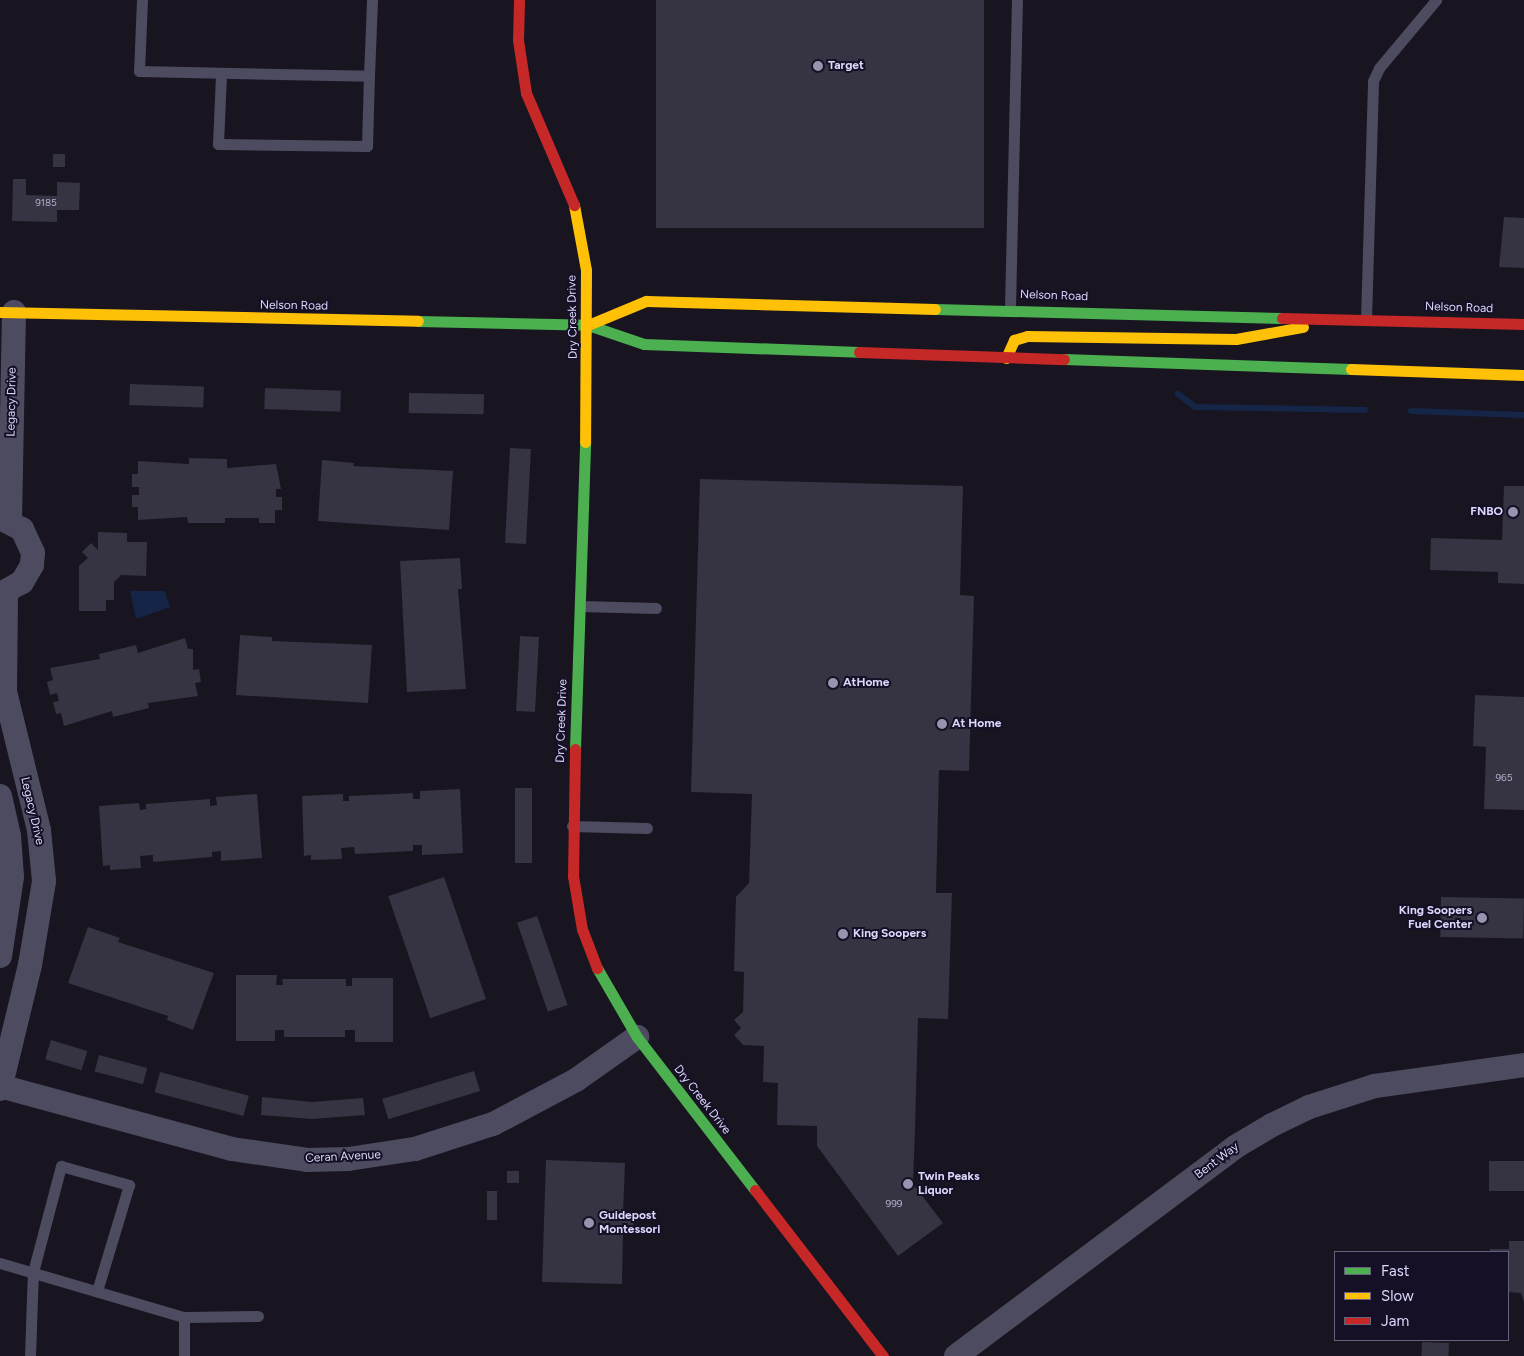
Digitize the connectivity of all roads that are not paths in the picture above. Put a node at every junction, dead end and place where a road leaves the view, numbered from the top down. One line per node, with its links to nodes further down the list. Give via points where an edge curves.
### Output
1 (142, 0): 7 (lane, via 139,70)
2 (372, 0): 8 (lane)
3 (531, 0): 6 (lane)
4 (1016, 0): 9 (lane)
5 (1436, 0): 12 (lane, via 1379,68 1373,81)
6 (519, 3): 14 (main road, Dry Creek Drive, via 518,40 526,93 582,230)
7 (221, 75): 8 (lane); 8 (lane, via 218,144 367,146)
8 (369, 76)
9 (1010, 308): 11 (main road, Nelson Road); 14 (main road, Nelson Road, via 646,301)
10 (7, 312): 14 (main road, Nelson Road); 17 (street, Legacy Drive)
11 (1328, 319): 12 (main road, Nelson Road); 15 (main road, via 1280,334 1236,339 1027,336 1014,340)
12 (1366, 319): 13 (main road, Nelson Road)
13 (1524, 324)
14 (588, 325): 15 (main road, Nelson Road, via 644,344); 19 (main road, Dry Creek Drive)
15 (1006, 358): 16 (main road, Nelson Road)
16 (1524, 375)
17 (5, 519): 18 (street, via 26,534 32,559 22,582)
18 (3, 593): 27 (street, Legacy Drive, via 5,692 39,830 44,881 30,964)
19 (580, 606): 20 (lane); 22 (main road, Dry Creek Drive)
20 (656, 608)
21 (0, 796): 24 (street, via 9,836 12,878)
22 (572, 826): 23 (lane); 25 (main road, Dry Creek Drive, via 573,876 582,929 601,977)
23 (647, 828)
24 (0, 956)
25 (637, 1037): 27 (street, Ceran Avenue, via 576,1080 492,1124 415,1149 348,1159 307,1160 232,1149); 35 (main road, Dry Creek Drive)
26 (1524, 1065): 36 (street, Bent Way, via 1375,1086 1309,1107 1272,1125 1235,1147)
27 (0, 1087)
28 (0, 1263): 29 (lane)
29 (33, 1272): 30 (lane); 30 (lane, via 61,1166 129,1185); 33 (lane)
30 (96, 1291): 32 (lane)
31 (258, 1316): 32 (lane)
32 (184, 1317): 34 (lane)
33 (30, 1356)
34 (184, 1356)
35 (883, 1356)
36 (956, 1356)

